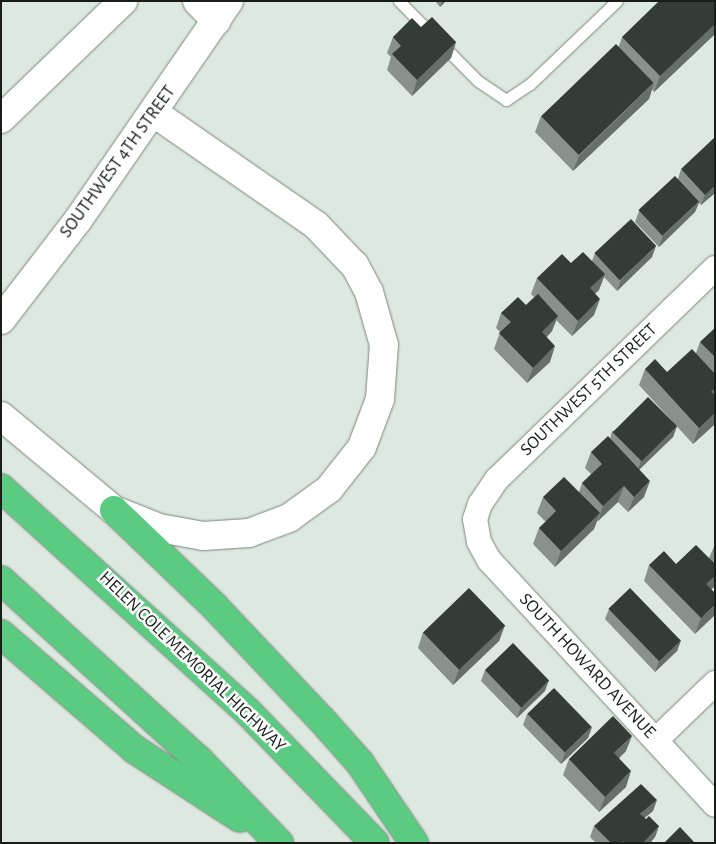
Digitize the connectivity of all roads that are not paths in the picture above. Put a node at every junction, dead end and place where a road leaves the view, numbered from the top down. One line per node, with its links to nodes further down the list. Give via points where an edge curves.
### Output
1 (123, 1): 7 (main road)
2 (197, 1): 5 (main road)
3 (399, 1): 4 (lane, via 478,81 506,100 530,84)
4 (617, 1)
5 (222, 11): 6 (main road, SOUTHWEST 4TH STREET)
6 (154, 113): 9 (main road, SOUTHWEST 4TH STREET); 12 (main road, via 290,205 334,241 369,292 384,345 384,372 373,425 362,447 329,489 289,518 250,533 203,536 160,528)
7 (1, 119)
8 (715, 268): 13 (street, SOUTHWEST 5TH STREET, via 497,479 480,504)
9 (1, 320)
10 (1, 416): 12 (main road)
11 (1, 488): 20 (highway, HELEN COLE MEMORIAL HIGHWAY, via 248,712)
12 (114, 510): 21 (highway, via 214,606 321,719 360,763)
13 (475, 520): 17 (street, SOUTH HOWARD AVENUE, via 480,542 489,560)
14 (1, 580): 19 (highway, via 191,752)
15 (1, 634): 19 (highway, via 134,749)
16 (715, 683): 17 (street)
17 (656, 740): 18 (street, SOUTH HOWARD AVENUE)
18 (715, 804)
19 (279, 843)
20 (375, 843)
21 (414, 843)

